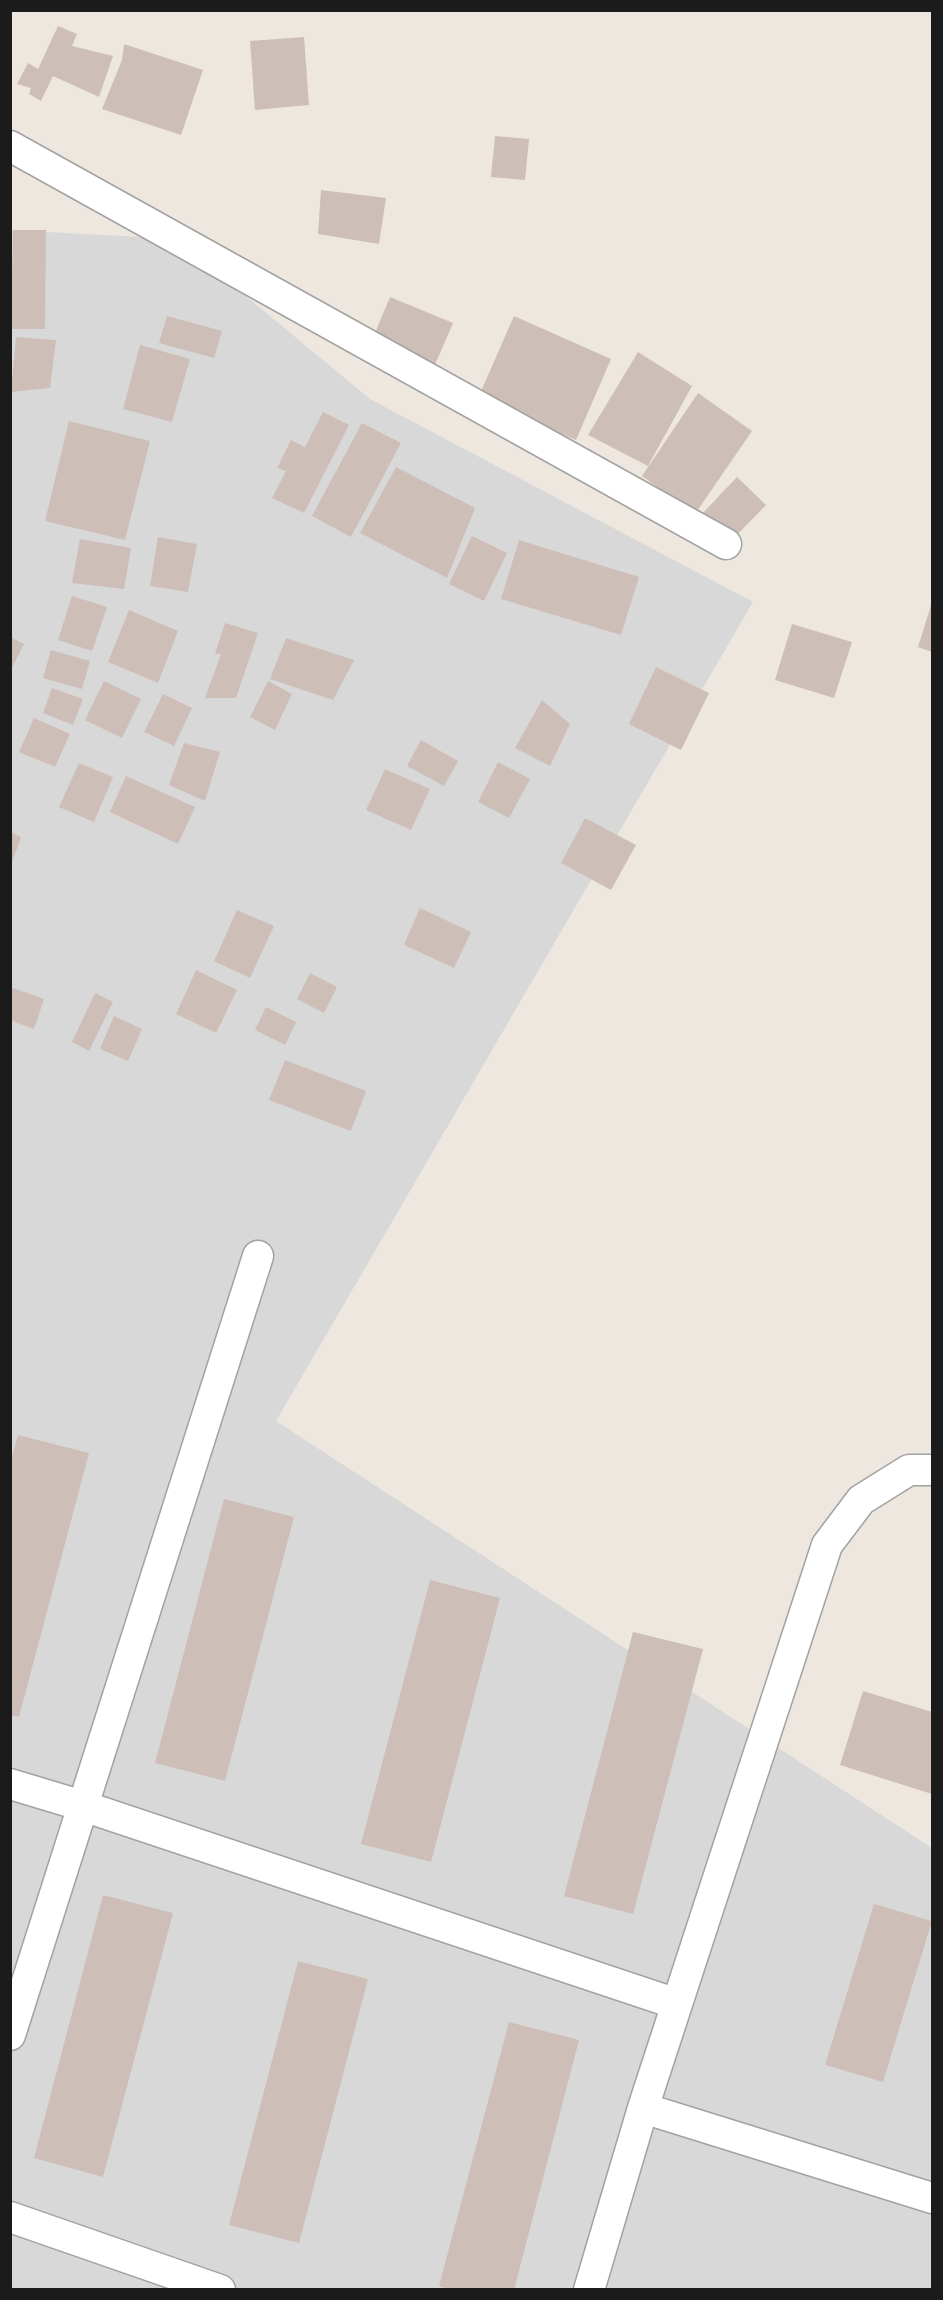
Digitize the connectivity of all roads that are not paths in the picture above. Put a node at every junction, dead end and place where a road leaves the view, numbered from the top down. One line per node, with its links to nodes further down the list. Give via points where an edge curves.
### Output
1 (10, 146): 2 (street)
2 (726, 544)
3 (258, 1256): 6 (street)
4 (933, 1470): 7 (street, via 909,1470 861,1500 827,1545)
5 (10, 1784): 6 (street)
6 (83, 1806): 7 (street); 8 (street)
7 (677, 2004): 9 (street)
8 (10, 2035)
9 (643, 2108): 10 (street); 13 (street)
10 (933, 2198)
11 (10, 2217): 12 (street)
12 (219, 2289)
13 (589, 2289)

